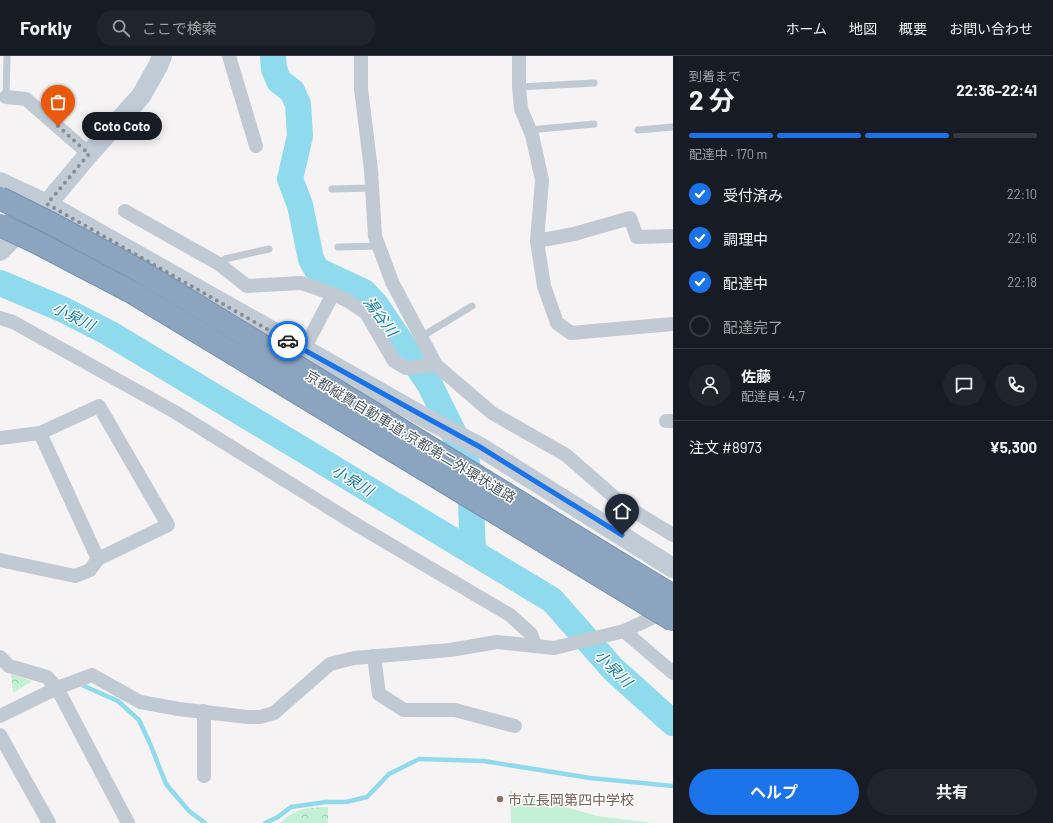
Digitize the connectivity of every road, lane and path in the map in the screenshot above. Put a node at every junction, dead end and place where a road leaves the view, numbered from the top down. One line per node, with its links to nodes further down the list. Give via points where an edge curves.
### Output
1 (7, 56): 8 (lane)
2 (162, 56): 14 (street, via 141,96)
3 (229, 56): 13 (street)
4 (361, 56): 16 (street, via 361,89)
5 (519, 56): 7 (street)
6 (594, 83): 7 (lane)
7 (519, 88): 11 (street, via 521,109)
8 (6, 96): 14 (street, via 26,99)
9 (594, 124): 11 (lane)
10 (673, 127): 12 (lane)
11 (530, 130): 23 (street, via 542,180)
12 (638, 130)
13 (256, 146)
14 (89, 154): 19 (street)
15 (0, 182): 19 (street)
16 (372, 188): 17 (lane); 24 (street)
17 (332, 189)
18 (0, 198): 42 (highway, 京都縦貫自動車道;京都第二外環状道路, bridge, via 140,271)
19 (47, 204): 26 (street); 34 (street)
20 (125, 211): 28 (street)
21 (0, 226): 44 (highway, 京都縦貫自動車道;京都第二外環状道路, bridge, via 40,244 130,292)
22 (673, 236): 23 (street, via 637,237 630,218 574,234)
23 (537, 240): 32 (street, via 544,286 556,323 571,333)
24 (378, 246): 25 (lane); 33 (street, via 392,282)
25 (338, 247)
26 (1, 248)
27 (269, 249): 28 (lane, via 224,259)
28 (219, 264): 29 (street, via 247,286 301,283)
29 (333, 294): 34 (street); 35 (street, via 366,313 394,361 406,368)
30 (472, 306): 33 (lane)
31 (0, 318): 46 (street, via 13,322 174,412 357,525 510,615 531,634)
32 (673, 324)
33 (421, 337): 35 (street)
34 (304, 350): 41 (street, via 480,447)
35 (436, 365): 38 (street, via 492,413 566,454 622,504)
36 (40, 432): 37 (street); 39 (street); 39 (street, via 99,406 168,525)
37 (0, 438)
38 (673, 535)
39 (98, 559): 40 (street, via 90,570 75,576)
40 (0, 560)
41 (673, 568)
42 (673, 596)
43 (673, 607): 45 (street)
44 (673, 620)
45 (619, 632): 46 (street, via 554,648); 49 (street)
46 (535, 646): 47 (street, via 497,642 450,650)
47 (374, 656): 51 (street, via 330,664 274,713 247,717); 53 (street, via 379,694 404,710 455,710)
48 (0, 657): 50 (street, via 9,666 47,677)
49 (673, 674)
50 (56, 688): 51 (street, via 92,675 140,702); 52 (street); 57 (street)
51 (204, 711): 55 (street)
52 (0, 716)
53 (515, 726)
54 (0, 736): 56 (street)
55 (204, 776)
56 (49, 823)
57 (128, 823)

